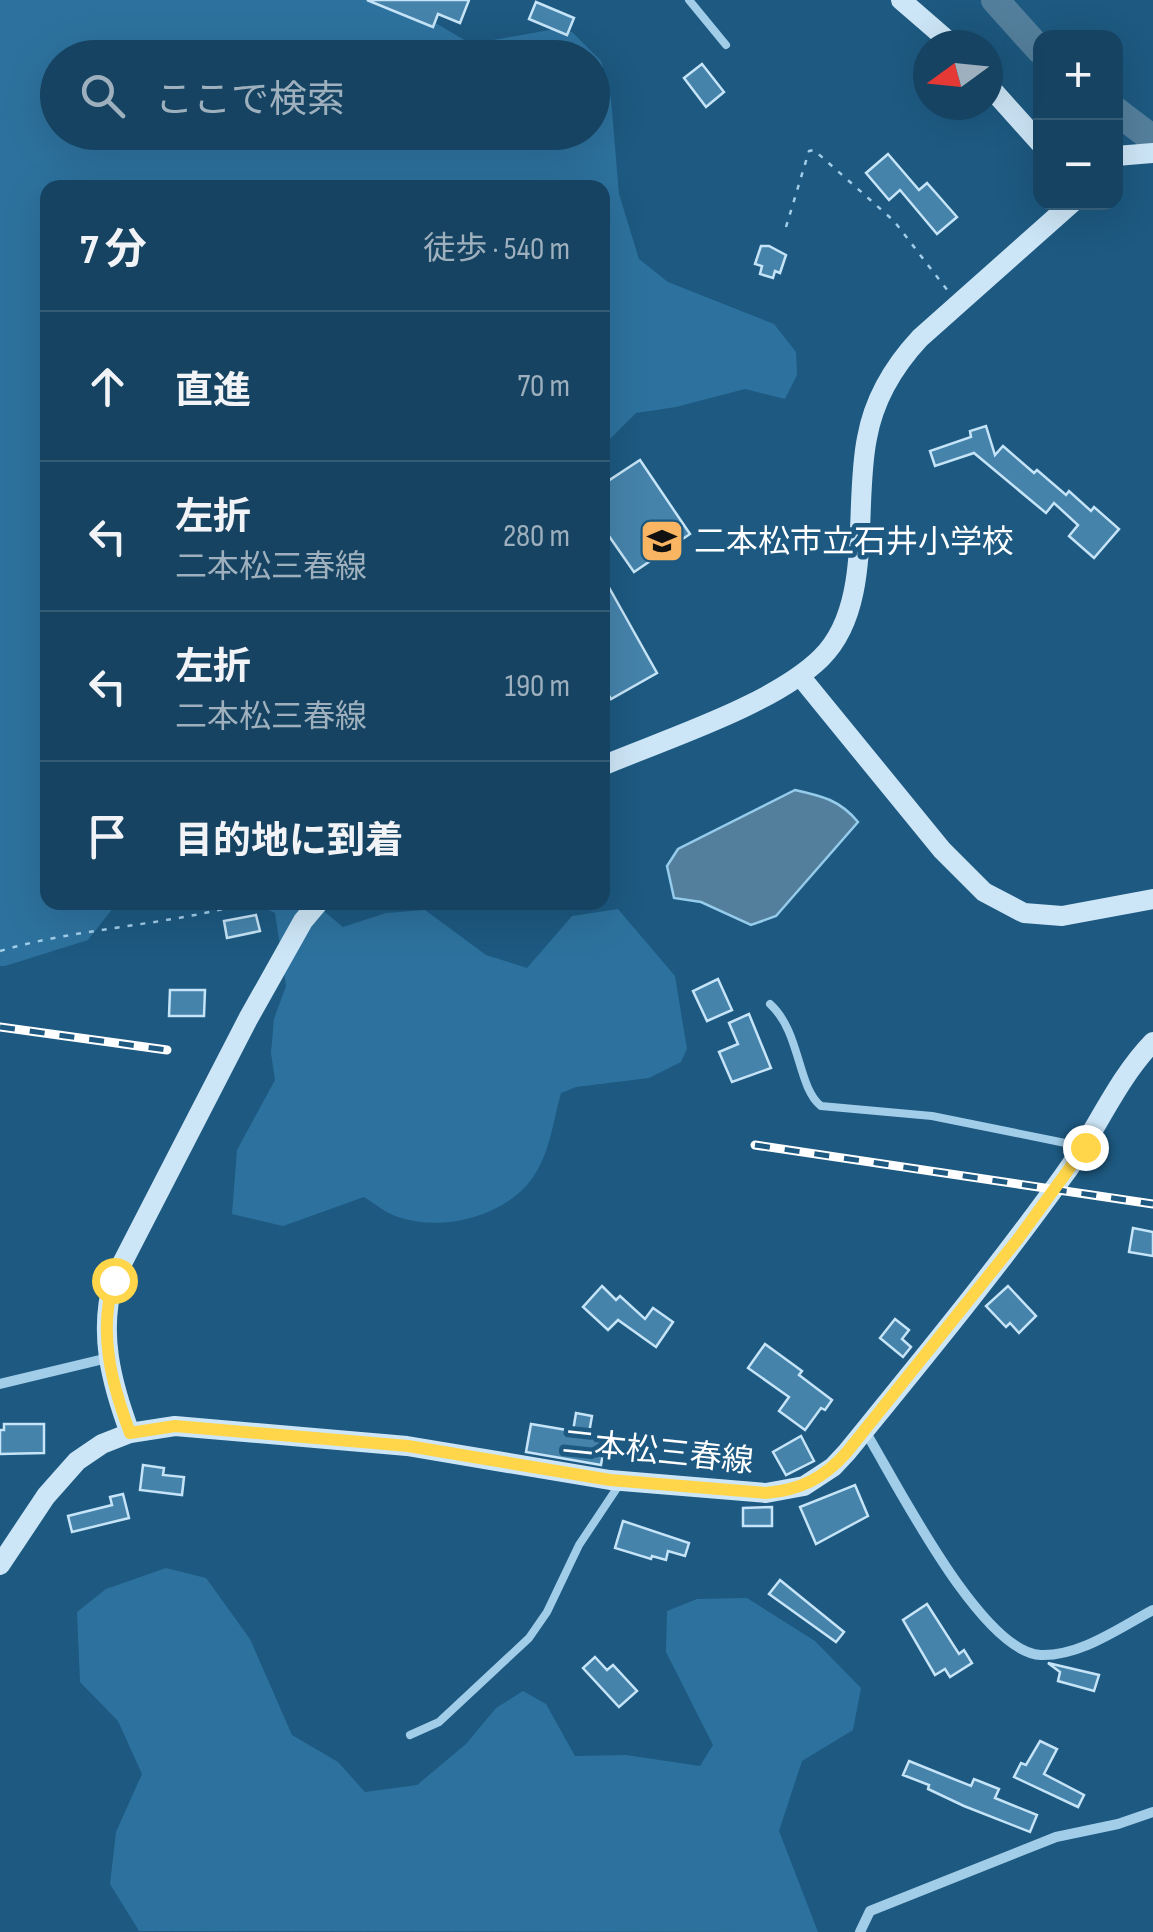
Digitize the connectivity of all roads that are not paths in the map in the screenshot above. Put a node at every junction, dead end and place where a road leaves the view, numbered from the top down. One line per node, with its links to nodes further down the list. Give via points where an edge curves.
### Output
1 (689, 0): 4 (lane)
2 (902, 0): 3 (street)
3 (936, 30)
4 (726, 45)
5 (1003, 102): 6 (street)
6 (1033, 135)
7 (1153, 154): 8 (street)
8 (1123, 157)
9 (1064, 210): 10 (street, via 902,357 879,397 864,453 849,610 834,642)
10 (800, 676): 11 (street); 12 (street, via 984,892 1024,912 1062,916)
11 (610, 763)
12 (1153, 899)
13 (312, 910): 17 (street, via 124,1256 108,1301)
14 (770, 1004): 16 (lane, via 786,1024 811,1094 822,1106 932,1116)
15 (1153, 1042): 16 (street, 二本松三春線)
16 (1085, 1147): 19 (street, 二本松三春線)
17 (108, 1358): 18 (street); 20 (street)
18 (0, 1384)
19 (865, 1430): 21 (street, 二本松三春線, via 833,1467 786,1491); 23 (street, via 961,1593 1012,1642 1035,1655 1072,1651)
20 (130, 1433): 21 (street, 二本松三春線, via 175,1426 408,1446); 22 (street, 二本松三春線, via 77,1462)
21 (621, 1480): 24 (lane, via 529,1638 439,1722)
22 (0, 1566)
23 (1153, 1610)
24 (410, 1735)
25 (1153, 1812): 26 (street, via 1056,1837 885,1904 870,1911)
26 (860, 1932)

